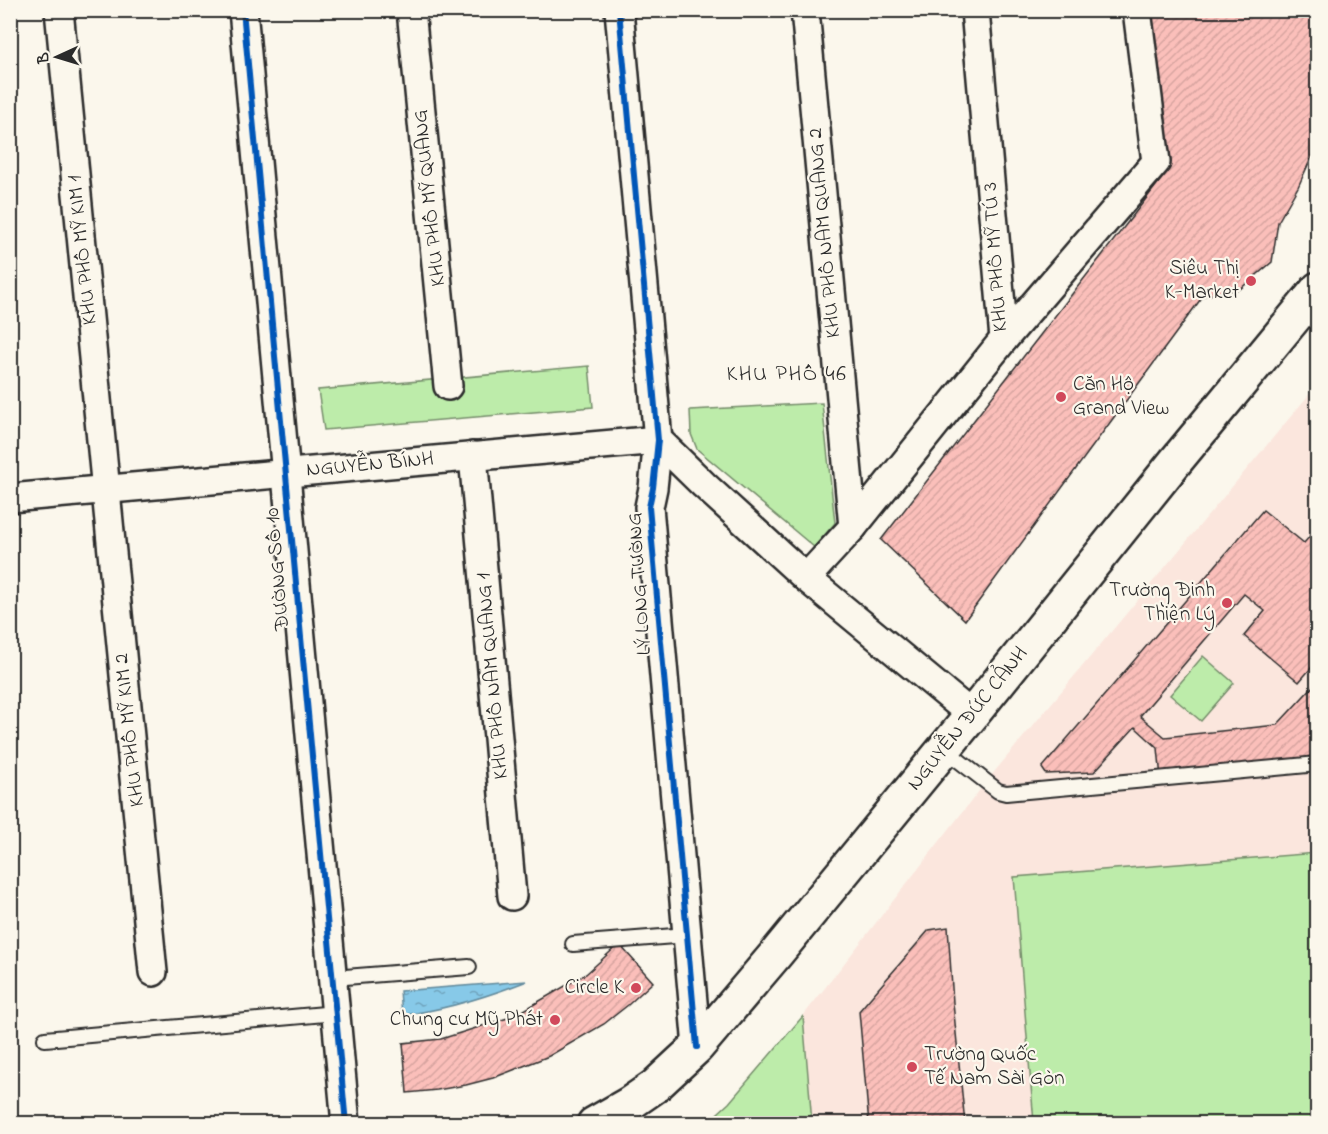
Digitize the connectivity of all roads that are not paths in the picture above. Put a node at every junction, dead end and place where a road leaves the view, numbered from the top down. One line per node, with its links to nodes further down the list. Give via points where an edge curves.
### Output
1 (59, 10): 14 (street, KHU PHỐ MỸ KIM 1)
2 (243, 10): 13 (street, ĐƯỜNG SỐ 10)
3 (411, 10): 10 (street, KHU PHỐ MỸ QUANG)
4 (619, 10): 11 (street, LÝ LONG TƯỜNG)
5 (804, 10): 16 (street, KHU PHỐ NAM QUANG 2)
6 (975, 10): 9 (street, KHU PHỐ MỸ TÚ 3)
7 (1137, 10): 9 (street, via 1156,162)
8 (1317, 289): 18 (main road, NGUYỄN ĐỨC CẢNH)
9 (1004, 339): 16 (street, KHU PHỐ MỸ TÚ 3)
10 (448, 386)
11 (658, 440): 12 (street, NGUYỄN BÍNH); 17 (street); 22 (street, LÝ LONG TƯỜNG, via 649,507)
12 (473, 456): 13 (street, NGUYỄN BÍNH); 21 (street, KHU PHỐ NAM QUANG 1)
13 (286, 472): 14 (street, NGUYỄN BÍNH); 26 (street, ĐƯỜNG SỐ 10)
14 (106, 489): 15 (street, NGUYỄN BÍNH); 25 (street, KHU PHỐ MỸ KIM 2)
15 (10, 498)
16 (853, 527): 17 (street, KHU PHỐ MỸ TÚ 3)
17 (806, 578): 18 (street)
18 (972, 715): 19 (main road, NGUYỄN ĐỨC CẢNH)
19 (944, 749): 20 (lane, via 1006,794); 29 (main road, NGUYỄN ĐỨC CẢNH)
20 (1317, 764)
21 (512, 896)
22 (687, 935): 23 (lane); 29 (street, LÝ LONG TƯỜNG)
23 (573, 944)
24 (469, 967): 26 (lane)
25 (153, 972)
26 (333, 978): 27 (street, ĐƯỜNG SỐ 10)
27 (336, 1013): 28 (lane); 30 (street, ĐƯỜNG SỐ 10)
28 (45, 1038)
29 (697, 1047): 31 (main road, NGUYỄN ĐỨC CẢNH, via 655,1086)
30 (346, 1124)
31 (594, 1124)

